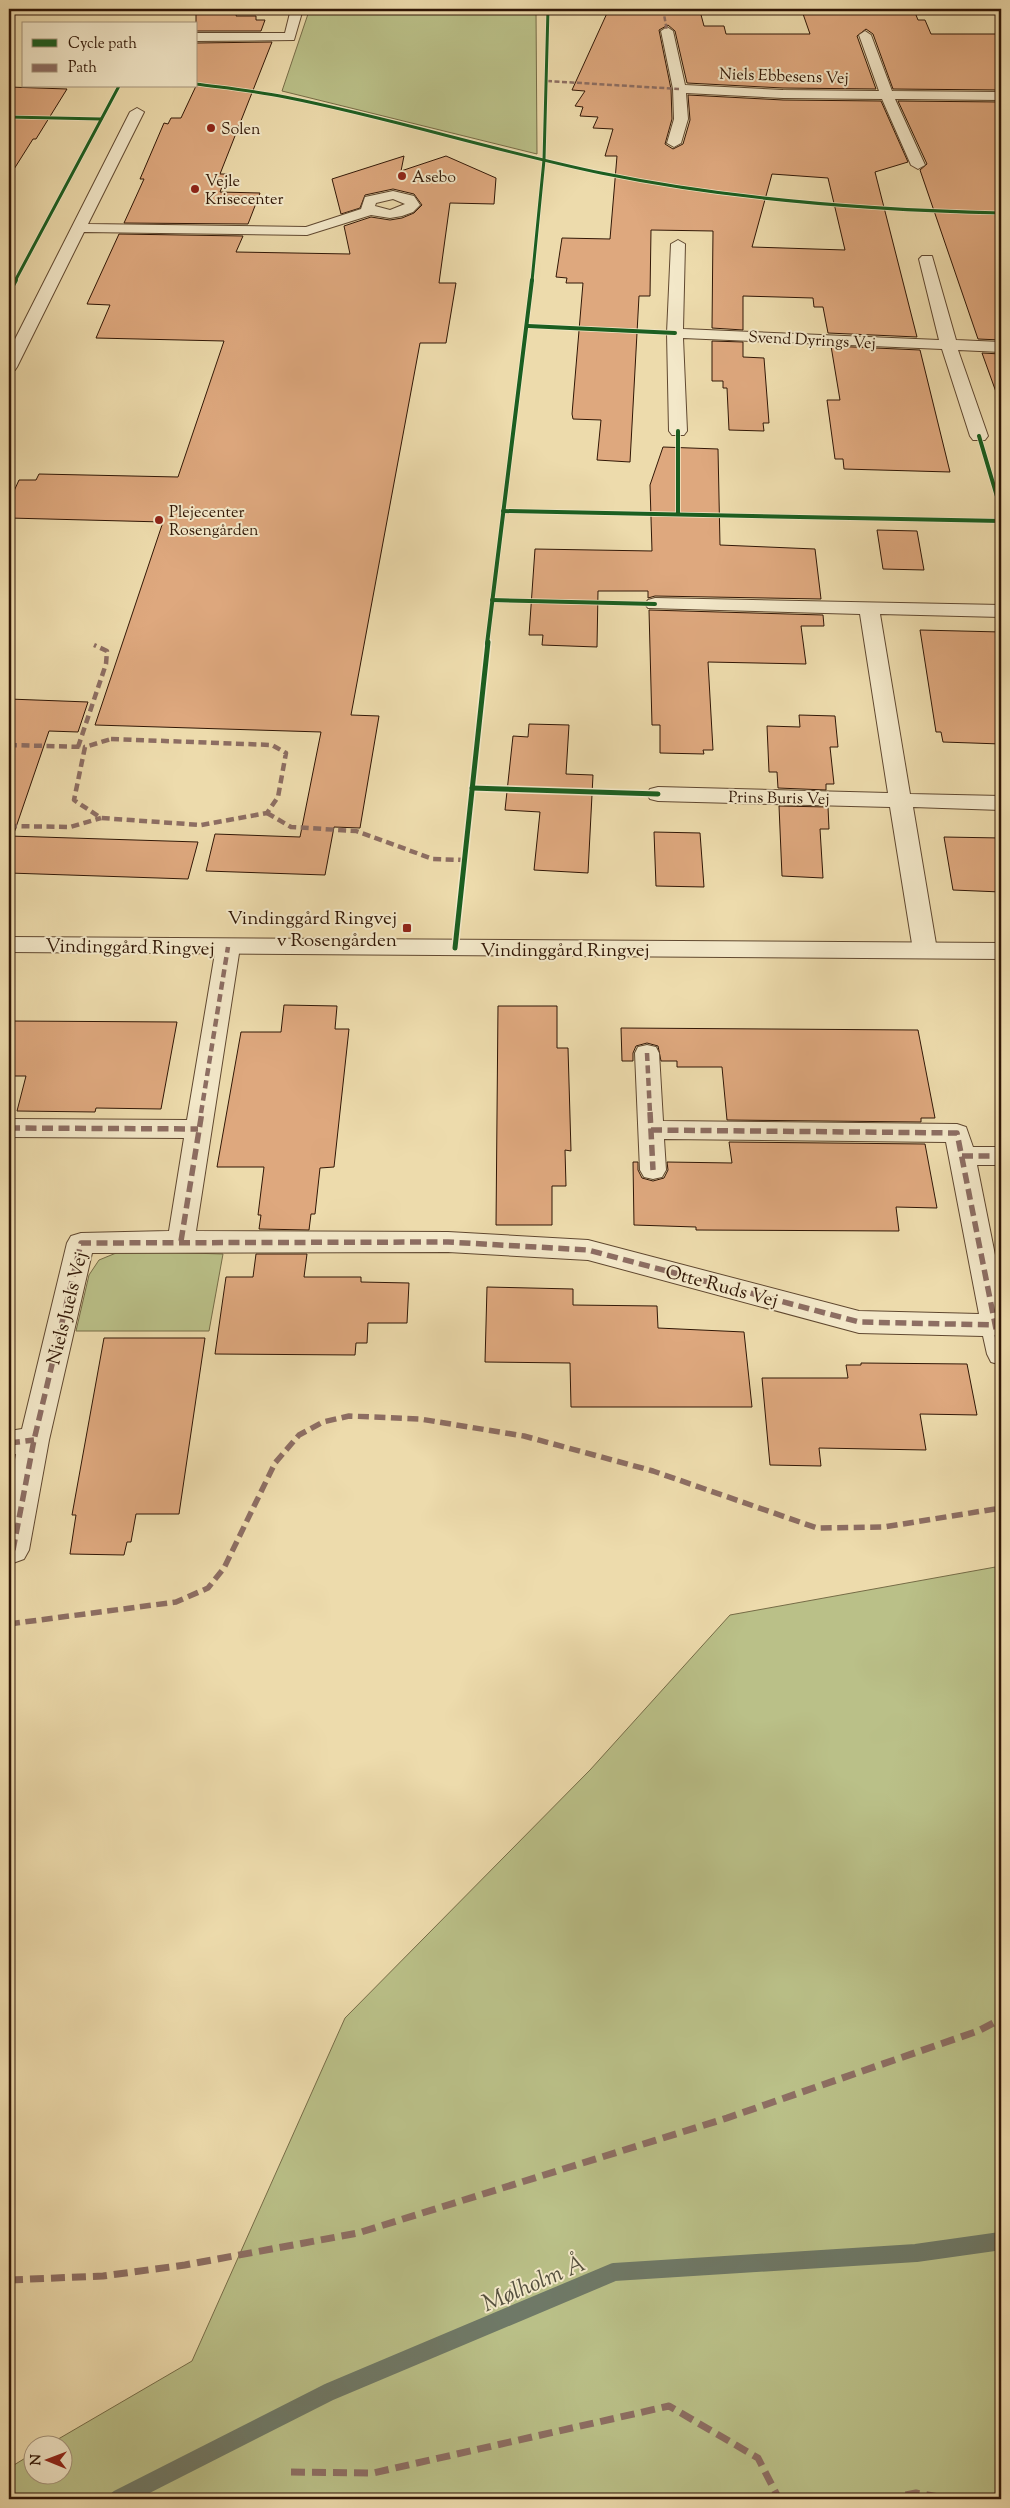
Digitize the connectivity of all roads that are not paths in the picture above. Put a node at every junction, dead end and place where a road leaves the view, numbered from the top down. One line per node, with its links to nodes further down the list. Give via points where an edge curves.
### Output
1 (297, 9): 4 (street, via 290,37)
2 (667, 31): 5 (street)
3 (865, 35): 6 (street, Niels Ebbesens Vej)
4 (198, 37)
5 (679, 89): 6 (street, Niels Ebbesens Vej); 9 (street, via 681,119)
6 (887, 96): 7 (street, Niels Ebbesens Vej); 10 (street, Niels Ebbesens Vej)
7 (1001, 96)
8 (137, 112): 12 (street)
9 (674, 143)
10 (918, 165)
11 (371, 210): 12 (street, via 307,231)
12 (80, 228): 18 (street)
13 (678, 244): 15 (street)
14 (927, 259): 16 (street)
15 (674, 333): 16 (street, Svend Dyrings Vej); 19 (street)
16 (949, 346): 17 (street, Svend Dyrings Vej); 20 (street)
17 (1001, 347)
18 (9, 367)
19 (678, 431)
20 (979, 436)
21 (655, 604): 22 (street)
22 (869, 609): 23 (street); 25 (street)
23 (1001, 611)
24 (658, 794): 25 (street, Prins Buris Vej)
25 (900, 800): 26 (street, Prins Buris Vej); 29 (street)
26 (1001, 803)
27 (9, 944): 28 (street, Vindinggård Ringvej)
28 (228, 947): 29 (street, Vindinggård Ringvej); 33 (street)
29 (925, 950): 30 (street, Vindinggård Ringvej)
30 (1001, 951)
31 (647, 1053): 34 (street)
32 (9, 1128): 33 (street)
33 (198, 1130): 38 (street)
34 (652, 1130): 35 (street, via 957,1133); 37 (street)
35 (962, 1156): 36 (street); 40 (street)
36 (1001, 1156)
37 (653, 1170)
38 (181, 1241): 39 (street, Niels Juels Vej); 42 (street, Niels Juels Vej, via 81,1243)
39 (448, 1242): 40 (street, Otte Ruds Vej, via 588,1250 859,1322)
40 (996, 1326): 41 (street)
41 (1001, 1354)
42 (21, 1441): 43 (street, Niels Juels Vej)
43 (13, 1550)

